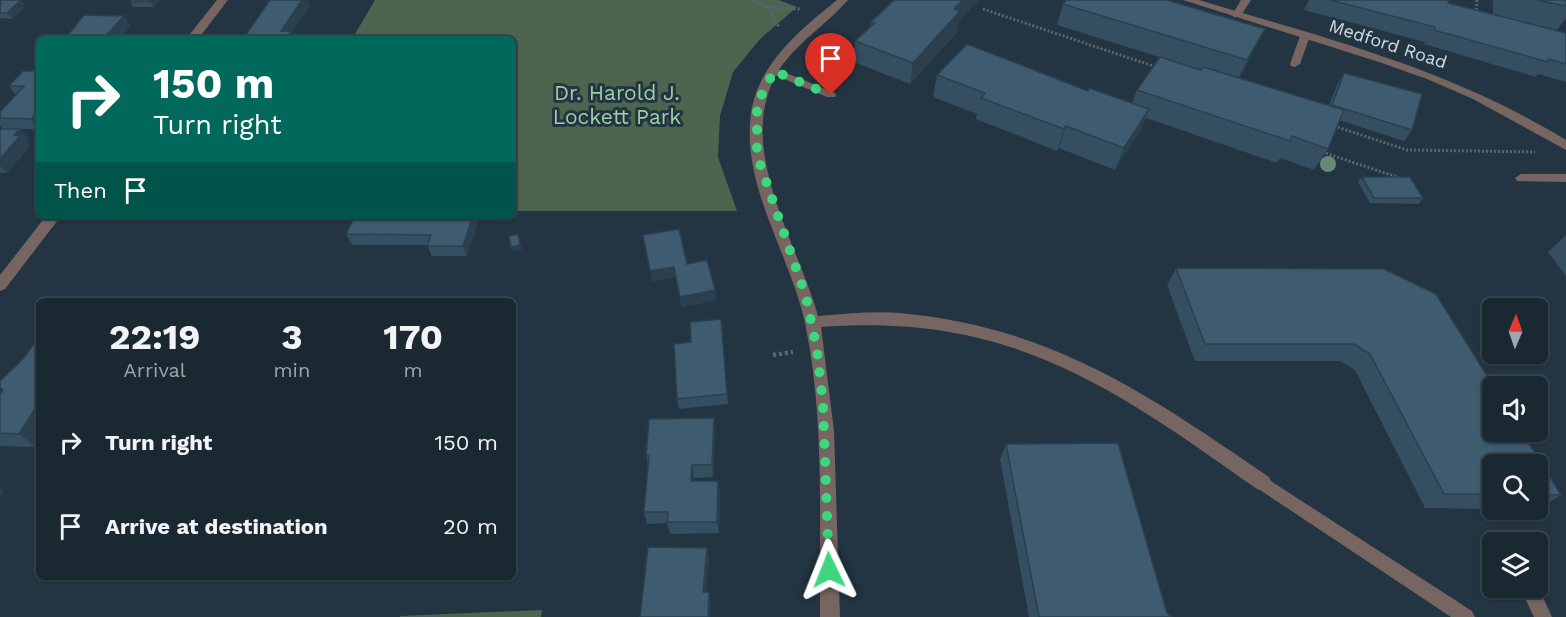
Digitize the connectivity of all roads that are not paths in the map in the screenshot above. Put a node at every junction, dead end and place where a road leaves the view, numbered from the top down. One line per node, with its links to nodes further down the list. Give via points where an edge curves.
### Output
1 (223, 0): 6 (street)
2 (1188, 0): 5 (street, Medford Road)
3 (1246, 0): 5 (lane)
4 (839, 1): 9 (street, via 795,43)
5 (1237, 15): 7 (street, Medford Road)
6 (194, 36)
7 (1305, 36): 8 (lane); 11 (street, Medford Road, via 1468,91 1512,112)
8 (1295, 64)
9 (774, 71): 10 (lane); 16 (street, via 757,112 757,155)
10 (831, 95)
11 (1566, 146)
12 (1521, 178): 13 (lane)
13 (1566, 178)
14 (52, 219): 15 (street)
15 (0, 285)
16 (812, 322): 17 (street, via 908,320 965,327 1047,350 1143,399); 19 (street, via 823,404)
17 (1263, 483): 20 (lane)
18 (1533, 598): 21 (lane)
19 (830, 617)
20 (1466, 617)
21 (1542, 617)

